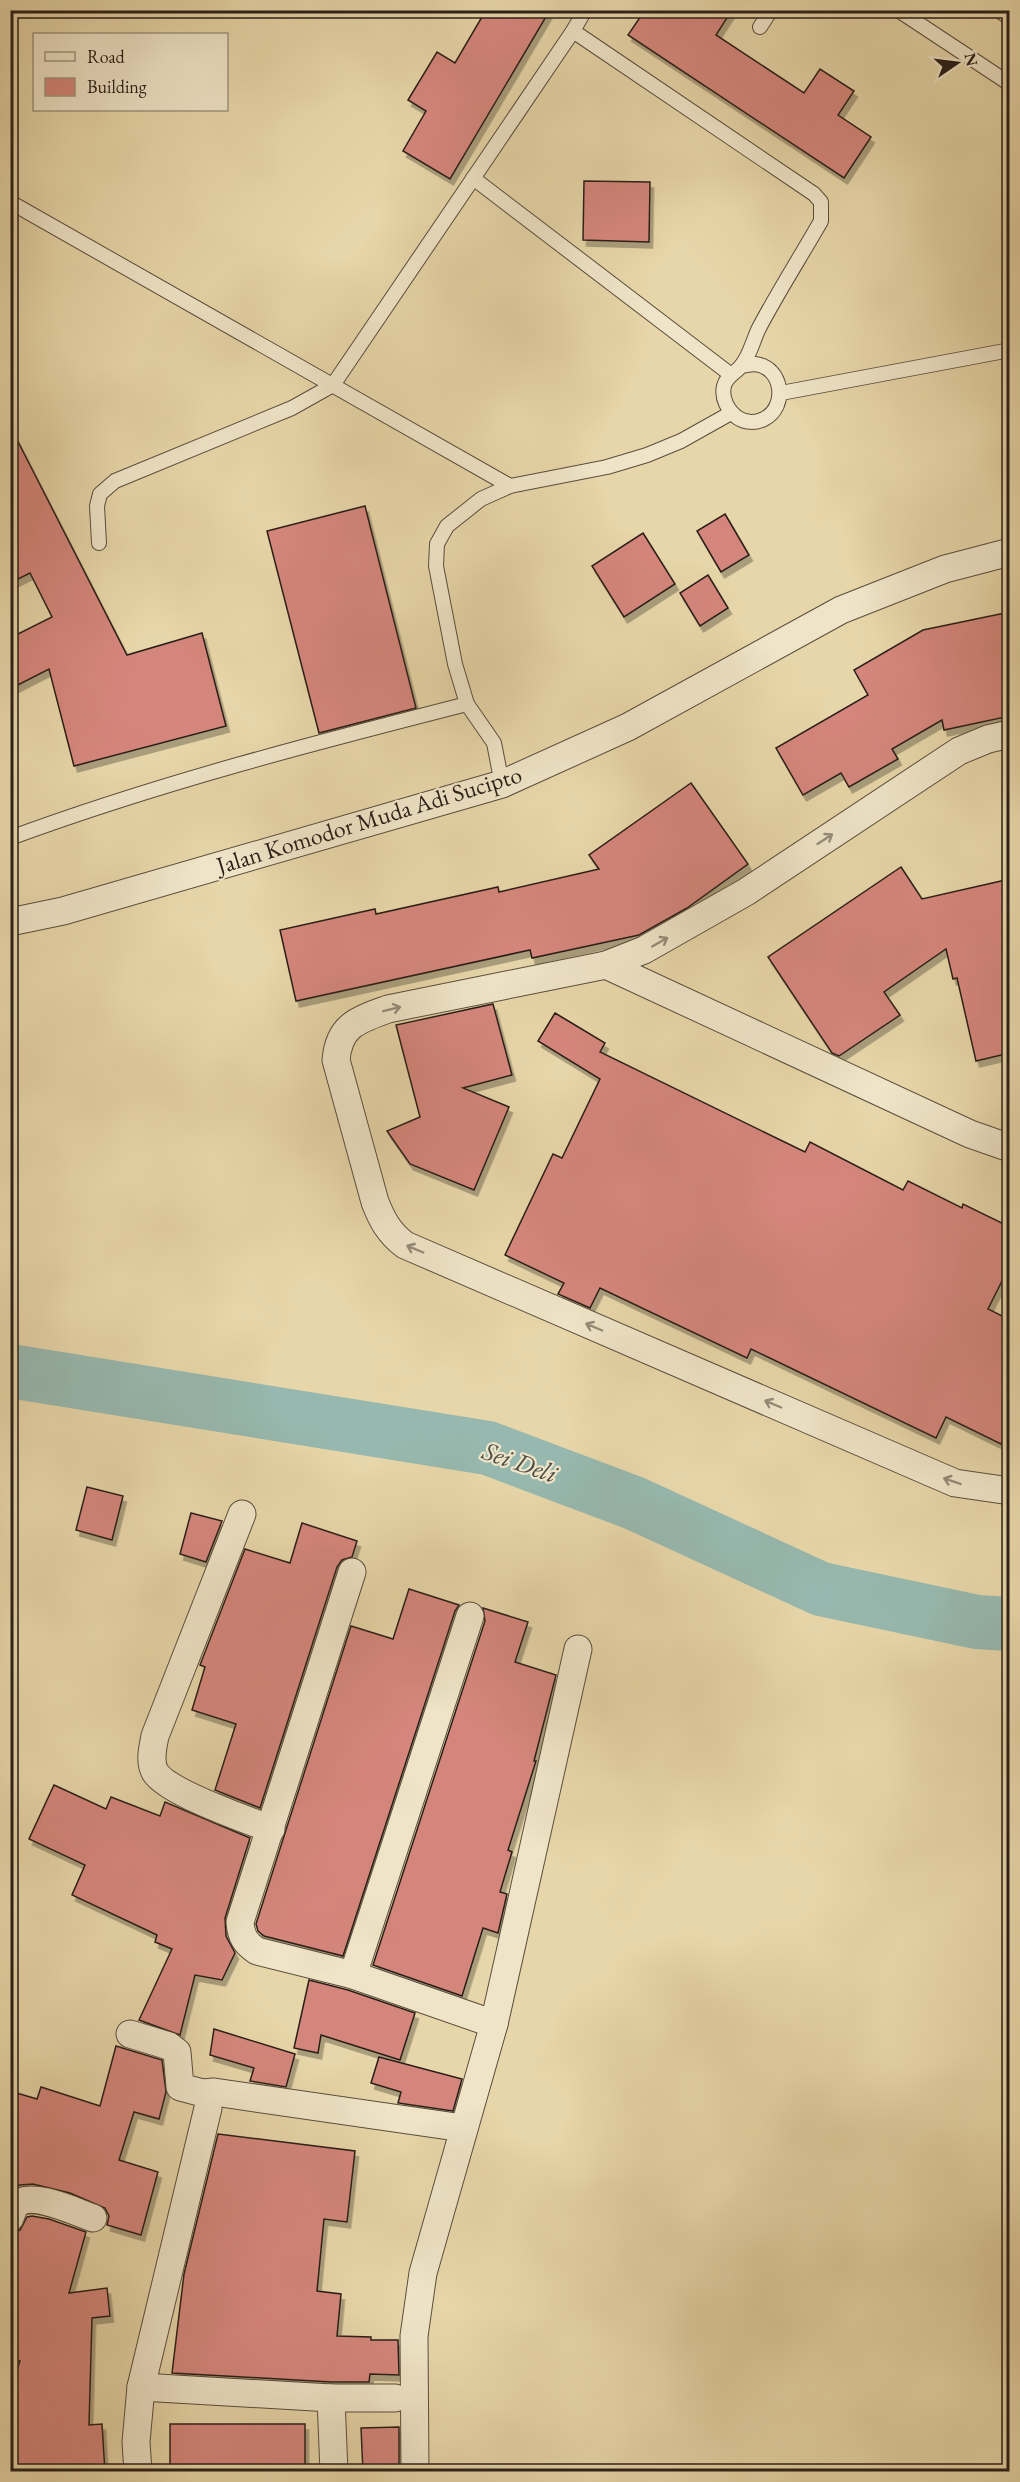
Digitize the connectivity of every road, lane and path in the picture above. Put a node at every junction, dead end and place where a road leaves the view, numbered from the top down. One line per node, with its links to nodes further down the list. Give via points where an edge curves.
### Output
1 (585, 10): 7 (lane)
2 (771, 10): 6 (lane)
3 (898, 10): 8 (lane)
4 (998, 10): 5 (lane)
5 (1010, 18)
6 (760, 27)
7 (573, 31): 9 (lane); 12 (lane, via 821,202 821,220)
8 (1010, 84)
9 (473, 178): 12 (lane); 13 (lane)
10 (10, 202): 13 (lane)
11 (1010, 350): 14 (lane)
12 (736, 370): 14 (lane, via 755,364 768,369); 15 (lane, via 724,387 724,401)
13 (333, 385): 16 (lane); 17 (lane, via 292,408 115,481 100,494)
14 (781, 393): 15 (lane, via 772,414 762,420 741,420)
15 (731, 413): 16 (lane, via 647,455)
16 (510, 486): 19 (lane, via 464,511 447,526 437,544 436,566)
17 (99, 543)
18 (1010, 552): 21 (street, Jalan Komodor Muda Adi Sucipto, via 945,569 841,610 628,727)
19 (467, 704): 21 (lane, via 494,743); 22 (lane, via 345,735 85,811)
20 (1010, 734): 24 (street, one-way to 20, via 644,950 746,892 959,751)
21 (502, 784): 23 (street, Jalan Komodor Muda Adi Sucipto, via 63,911)
22 (10, 838)
23 (10, 922)
24 (606, 965): 25 (street, via 970,1134); 26 (street, one-way to 24, via 955,1483 405,1245 383,1222 336,1060 341,1035 368,1016 388,1009)
25 (1010, 1148)
26 (1010, 1491)
27 (242, 1515): 31 (street, via 155,1736 153,1763 161,1780 225,1812)
28 (352, 1572): 31 (street)
29 (470, 1616): 32 (street)
30 (578, 1649): 33 (street)
31 (271, 1829): 32 (street, via 240,1922 243,1939 256,1951)
32 (353, 1975): 33 (street)
33 (494, 2024): 36 (street)
34 (130, 2034): 36 (street, via 177,2052 180,2086 204,2093)
35 (208, 2108): 39 (street)
36 (463, 2128): 41 (street, via 423,2273)
37 (10, 2218): 38 (street, via 18,2203 35,2198)
38 (93, 2218)
39 (141, 2387): 40 (street); 42 (street, via 136,2442)
40 (331, 2398): 41 (street); 43 (street)
41 (404, 2400): 44 (street)
42 (138, 2472)
43 (334, 2472)
44 (415, 2472)

